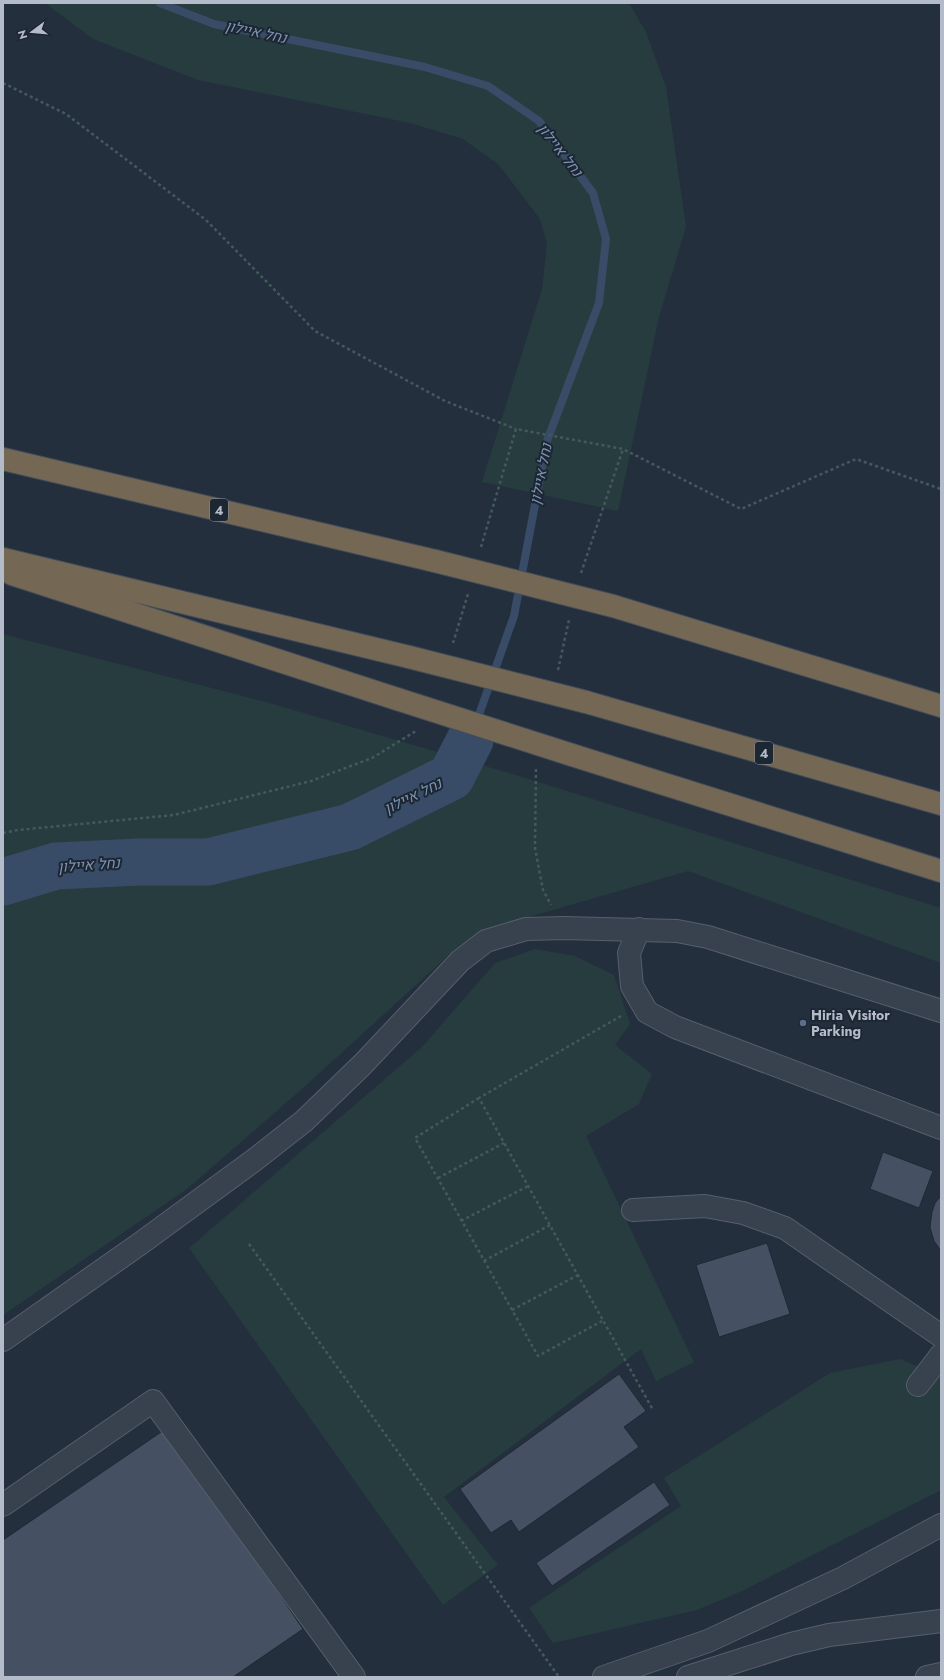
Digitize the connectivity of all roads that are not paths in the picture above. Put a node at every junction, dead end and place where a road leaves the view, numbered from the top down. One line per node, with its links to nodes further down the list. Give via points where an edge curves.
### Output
1 (3, 459): 4 (highway, 4, bridge, via 435,560 613,606)
2 (3, 559): 5 (highway, 4, bridge, via 586,702)
3 (3, 571): 6 (highway, bridge)
4 (941, 706)
5 (941, 804)
6 (941, 871)
7 (639, 929): 8 (street, via 677,930 708,937); 9 (street, via 629,953 632,986 647,1012 675,1027); 12 (street, via 526,929 486,941 460,961 304,1121 147,1239)
8 (941, 1011)
9 (941, 1128)
10 (633, 1210): 11 (street, via 705,1206 743,1213 785,1228)
11 (941, 1336)
12 (3, 1340)
13 (941, 1355): 14 (street)
14 (918, 1385)
15 (3, 1505): 19 (street, via 153,1401)
16 (941, 1525): 20 (street, via 843,1578 715,1638)
17 (941, 1621): 21 (street, via 829,1635 783,1646)
18 (941, 1674): 22 (street)
19 (354, 1677)
20 (604, 1677)
21 (688, 1677)
22 (927, 1677)

